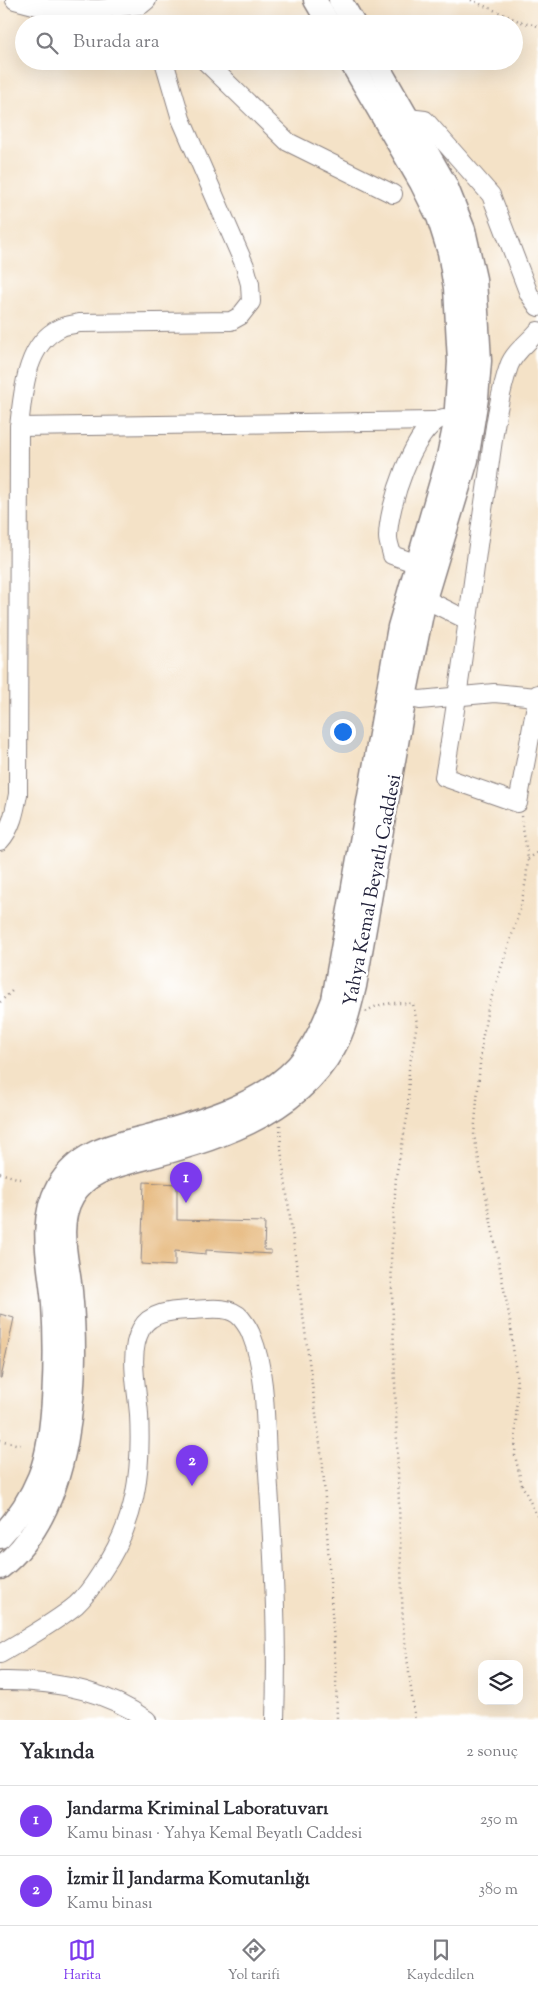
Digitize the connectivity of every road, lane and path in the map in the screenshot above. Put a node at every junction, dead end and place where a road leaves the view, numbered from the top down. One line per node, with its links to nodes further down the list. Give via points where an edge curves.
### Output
1 (15, 0): 6 (street)
2 (147, 0): 6 (street, via 141,5 99,9)
3 (315, 0): 7 (main road)
4 (340, 0): 8 (main road)
5 (470, 0): 9 (path)
6 (39, 4)
7 (324, 15)
8 (349, 15)
9 (505, 15)
10 (523, 22): 11 (path)
11 (538, 26)
12 (167, 70): 21 (street, via 181,119 245,266 251,302 240,316 231,321 79,323 59,328 38,350 25,382)
13 (214, 70): 17 (street, via 288,142)
14 (355, 70): 20 (main road, Yahya Kemal Beyatlı Caddesi, via 430,200 449,252 460,340)
15 (380, 70): 16 (main road, Yahya Kemal Beyatlı Caddesi)
16 (408, 118): 18 (street, via 425,120 491,195 529,294); 22 (main road, Yahya Kemal Beyatlı Caddesi, via 446,185 464,230 475,279 480,332 477,398 459,489)
17 (393, 194)
18 (538, 307)
19 (538, 331): 24 (street, via 509,365 500,402)
20 (445, 418): 21 (street); 22 (main road, Yahya Kemal Beyatlı Caddesi, via 447,461); 22 (street, via 418,443 400,479 390,519 388,538 392,555)
21 (19, 426): 30 (street, via 18,794 15,811)
22 (425, 567): 23 (main road, Yahya Kemal Beyatlı Caddesi); 28 (main road, Yahya Kemal Beyatlı Caddesi, via 399,627)
23 (425, 599): 24 (street); 27 (main road, Yahya Kemal Beyatlı Caddesi)
24 (467, 620): 25 (street)
25 (459, 696): 26 (street, via 494,693); 27 (street, via 420,700); 29 (street, via 444,777)
26 (538, 696): 29 (street)
27 (405, 697): 28 (main road, Yahya Kemal Beyatlı Caddesi)
28 (390, 734): 42 (main road, Yahya Kemal Beyatlı Caddesi, via 335,991 326,1018 308,1051 284,1078 258,1095 199,1121 110,1145 79,1161 58,1186 47,1213 46,1231 54,1348 48,1443 40,1476 16,1518); 43 (main road, Yahya Kemal Beyatlı Caddesi, via 356,986 344,1026 323,1065 296,1094 258,1118 209,1138 106,1168 82,1185 73,1196 64,1226 72,1310 71,1402 64,1455 56,1486 39,1521)
29 (518, 803): 32 (path)
30 (0, 841)
31 (538, 852): 32 (path)
32 (528, 859): 41 (path, via 520,910 488,1008 474,1135 510,1320 517,1383 517,1469)
33 (12, 991): 34 (path)
34 (0, 1002)
35 (362, 1016): 49 (path, via 371,1008 399,1002 413,1004 417,1023 408,1113 396,1176 391,1260 403,1626)
36 (286, 1119): 48 (path, via 280,1123 281,1149 323,1467)
37 (0, 1172): 38 (path)
38 (20, 1179)
39 (0, 1440): 40 (path)
40 (23, 1446)
41 (538, 1518)
42 (0, 1537)
43 (0, 1568)
44 (0, 1654): 47 (street, via 78,1603 109,1563 121,1541 137,1492 140,1469 135,1369 141,1327 167,1311 225,1309 239,1315 248,1328 260,1367 278,1655)
45 (0, 1681): 46 (street, via 39,1682 86,1690 110,1698)
46 (147, 1720)
47 (275, 1720)
48 (337, 1720)
49 (415, 1720)

